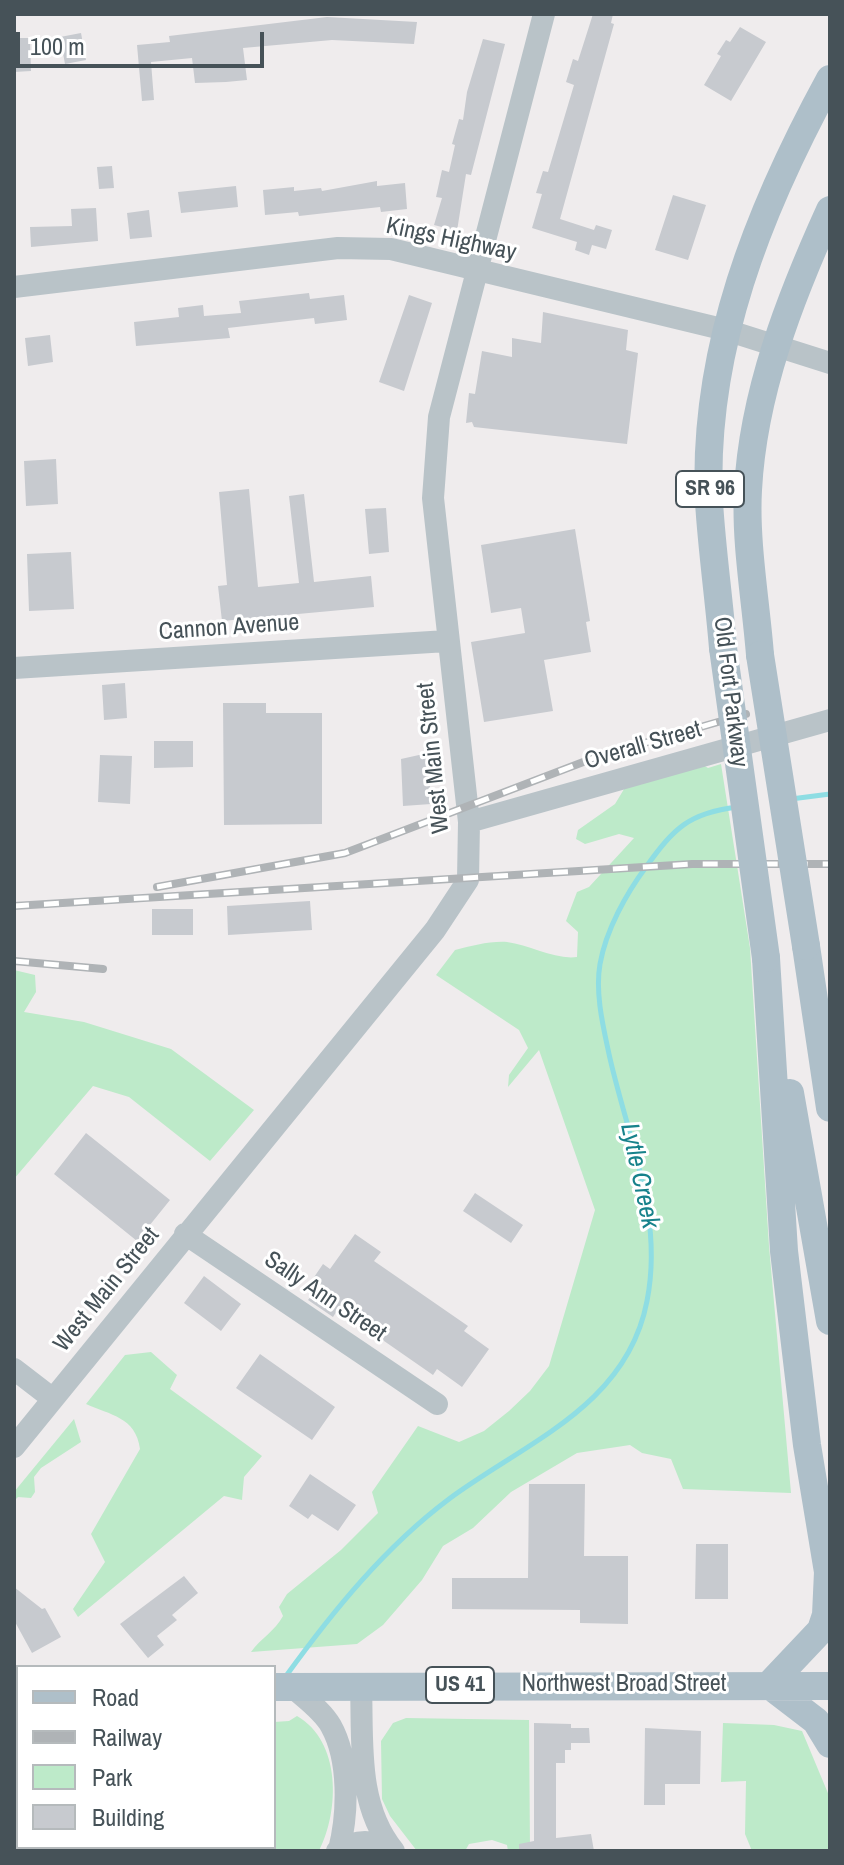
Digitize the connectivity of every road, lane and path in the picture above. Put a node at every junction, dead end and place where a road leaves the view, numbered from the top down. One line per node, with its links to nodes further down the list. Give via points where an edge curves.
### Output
1 (544, 14): 4 (street, West Main Street)
2 (830, 79): 6 (main road, Old Fort Parkway / SR 96, via 789,154 748,255)
3 (830, 210): 7 (main road, Old Fort Parkway / SR 96)
4 (477, 272): 5 (street, Kings Highway, via 391,249 338,248); 6 (street, Kings Highway); 9 (street, West Main Street, via 439,417 433,498)
5 (14, 287)
6 (726, 330): 7 (street, Kings Highway); 14 (main road, Old Fort Parkway / SR 96, bridge, via 713,406 709,500 723,648)
7 (776, 345): 8 (street, Kings Highway); 13 (main road, Old Fort Parkway / SR 96, bridge, via 760,405 748,491 760,655)
8 (830, 363)
9 (447, 641): 10 (street, Cannon Avenue); 12 (street, West Main Street)
10 (14, 668)
11 (830, 720): 12 (street, Overall Street)
12 (469, 822): 17 (street, West Main Street, via 468,880 435,930)
13 (806, 946): 15 (main road); 16 (main road, Old Fort Parkway / SR 96)
14 (766, 958): 18 (main road, Old Fort Parkway / SR 96); 23 (main road, via 784,1251)
15 (830, 1041)
16 (830, 1108)
17 (185, 1234): 20 (street, West Main Street); 21 (street, Sally Ann Street)
18 (830, 1321)
19 (14, 1369): 20 (street)
20 (53, 1399): 22 (street, West Main Street)
21 (437, 1404)
22 (14, 1447)
23 (829, 1575): 25 (main road, via 821,1630)
24 (361, 1684): 25 (main road, Northwest Broad Street / US 41); 26 (main road, Northwest Broad Street / US 41); 30 (street, via 370,1810)
25 (769, 1685): 27 (main road, Northwest Broad Street / US 41); 28 (main road, via 816,1721)
26 (282, 1686): 29 (street, via 325,1718 339,1748 345,1826)
27 (830, 1686)
28 (830, 1744)
29 (338, 1850): 30 (street, via 374,1842)
30 (394, 1851)

